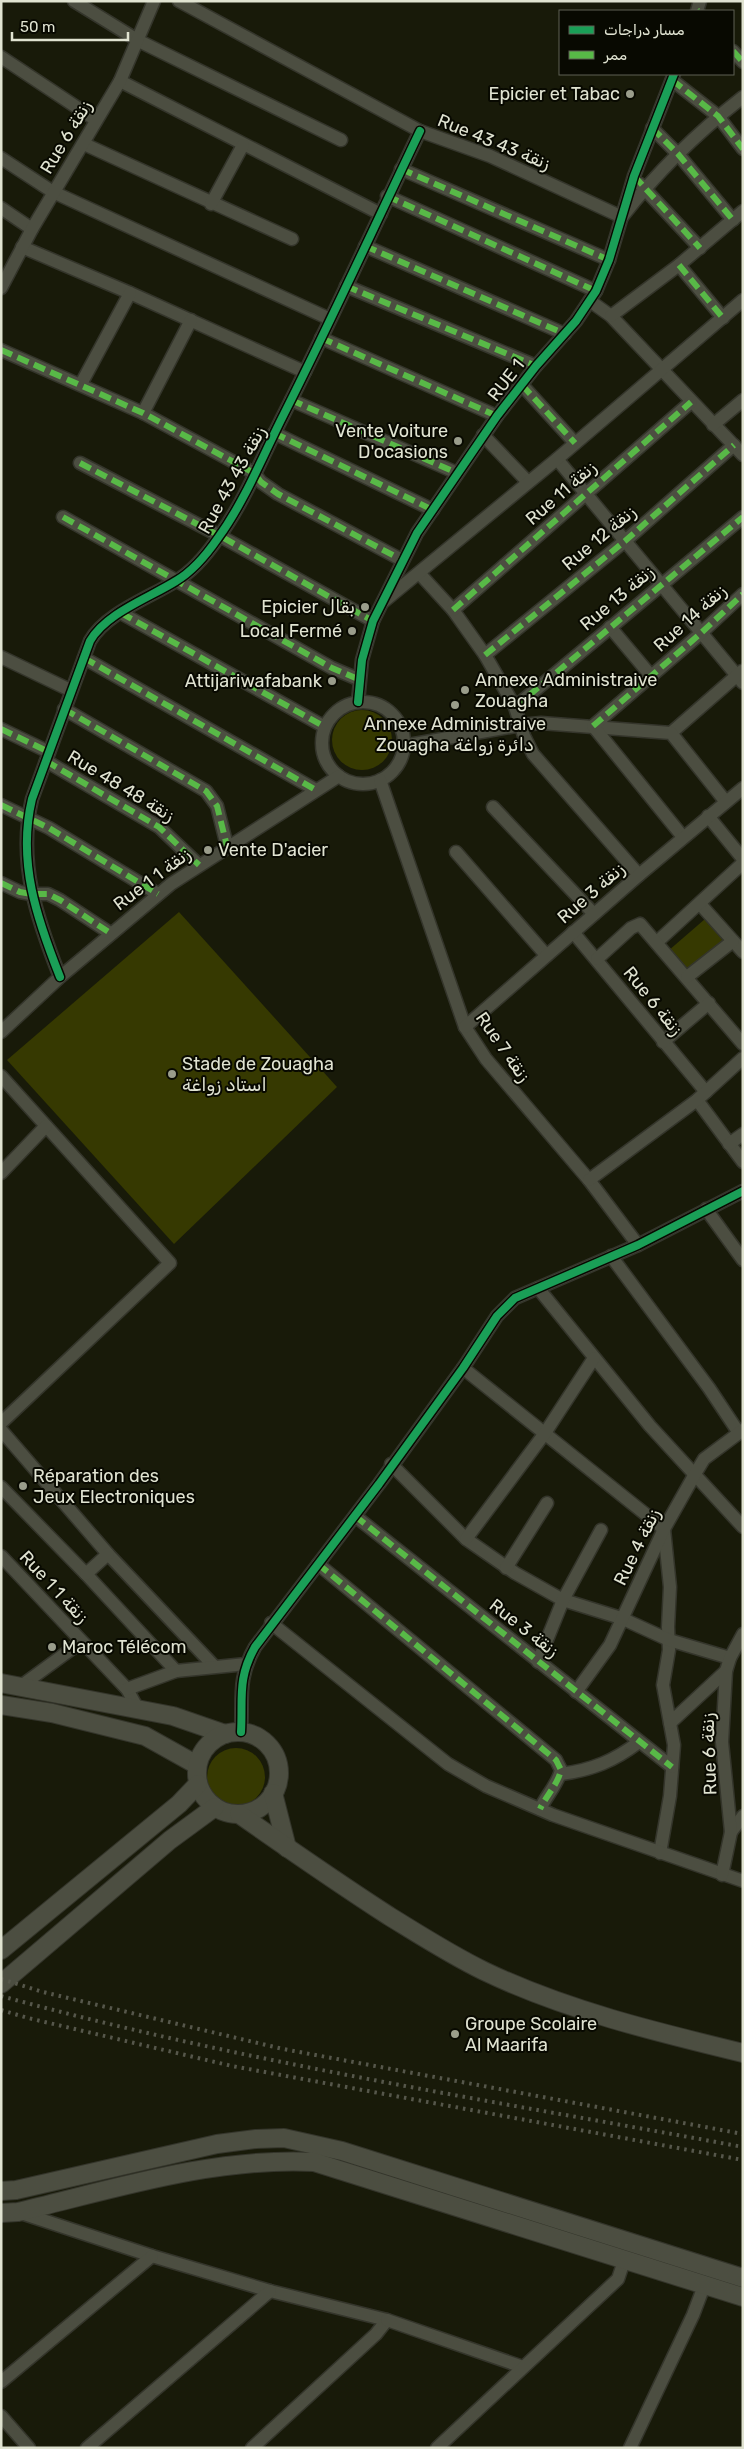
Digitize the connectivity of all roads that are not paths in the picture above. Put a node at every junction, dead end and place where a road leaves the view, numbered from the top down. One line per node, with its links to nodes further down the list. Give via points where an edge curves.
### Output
1 (74, 1): 4 (street)
2 (154, 1): 4 (street, Rue 6 زنقة)
3 (179, 1): 14 (street)
4 (139, 41): 9 (street, Rue 6 زنقة); 15 (street)
5 (734, 51): 7 (street)
6 (1, 57): 12 (street)
7 (743, 62)
8 (673, 77): 11 (street); 13 (street, RUE 1)
9 (120, 81): 12 (street, Rue 6 زنقة); 17 (street)
10 (743, 97): 11 (street)
11 (718, 116): 18 (street); 19 (street)
12 (96, 120): 16 (street, Rue 6 زنقة)
13 (652, 128): 19 (street); 22 (street, RUE 1)
14 (420, 131): 21 (street, Rue 43 زنقة 43); 30 (street, Rue 43 زنقة 43, via 490,156)
15 (341, 140)
16 (84, 144): 24 (street, Rue 6 زنقة); 26 (street)
17 (243, 145): 26 (street); 29 (street)
18 (743, 149)
19 (678, 154): 23 (street); 31 (street)
20 (1, 158): 24 (street)
21 (401, 169): 25 (street, Rue 43 زنقة 43); 37 (street)
22 (634, 176): 23 (street); 30 (street, RUE 1)
23 (644, 189): 30 (street); 36 (street)
24 (53, 192): 32 (street, Rue 6 زنقة); 46 (street)
25 (387, 196): 29 (street, Rue 43 زنقة 43); 42 (street)
26 (211, 204): 33 (street)
27 (1, 208): 32 (street)
28 (743, 211): 31 (street)
29 (382, 214): 34 (street, Rue 43 زنقة 43)
30 (622, 217): 37 (street, RUE 1)
31 (733, 220): 36 (street)
32 (32, 229): 35 (street, Rue 6 زنقة)
33 (292, 239)
34 (365, 246): 40 (street, Rue 43 زنقة 43); 48 (street)
35 (22, 247): 39 (street, Rue 6 زنقة); 41 (street)
36 (700, 248): 38 (street)
37 (609, 260): 42 (street, RUE 1)
38 (679, 265): 44 (street); 45 (street)
39 (2, 283)
40 (346, 286): 46 (street, Rue 43 زنقة 43); 51 (street)
41 (130, 293): 47 (street); 54 (street)
42 (594, 296): 44 (street); 48 (street, RUE 1)
43 (741, 306): 45 (street)
44 (611, 316): 52 (street)
45 (723, 318): 52 (street)
46 (330, 319): 49 (street, Rue 43 زنقة 43)
47 (191, 320): 53 (street); 59 (street)
48 (565, 334): 51 (street, RUE 1)
49 (321, 338): 53 (street, Rue 43 زنقة 43); 60 (street)
50 (1, 350): 54 (street)
51 (536, 366): 55 (street, RUE 1)
52 (663, 370): 58 (street); 64 (street)
53 (305, 372): 56 (street, Rue 43 زنقة 43)
54 (81, 384): 59 (street)
55 (522, 385): 60 (street, RUE 1); 64 (street)
56 (291, 400): 62 (street, Rue 43 زنقة 43); 68 (street)
57 (743, 400): 61 (street)
58 (691, 402): 61 (street); 71 (street, Rue 11 زنقة)
59 (142, 413): 69 (street)
60 (497, 416): 63 (street, RUE 1)
61 (713, 425): 65 (street)
62 (274, 434): 69 (street, Rue 43 زنقة 43); 72 (street)
63 (483, 436): 68 (street, RUE 1); 70 (street)
64 (575, 443): 66 (street)
65 (738, 450): 76 (street, Rue 12 زنقة)
66 (557, 460): 70 (street); 71 (street)
67 (80, 463): 75 (street)
68 (457, 473): 72 (street, RUE 1)
69 (254, 474): 75 (street, Rue 43 زنقة 43); 77 (street, via 273,491)
70 (528, 482): 78 (street)
71 (587, 494): 76 (street); 83 (street, Rue 11 زنقة)
72 (433, 510): 77 (street, RUE 1)
73 (63, 517): 79 (street)
74 (743, 517): 80 (street, Rue 13 زنقة)
75 (220, 536): 79 (street, Rue 43 زنقة 43); 85 (street)
76 (625, 541): 80 (street); 88 (street, Rue 12 زنقة)
77 (402, 560): 82 (street, RUE 1)
78 (419, 573): 82 (street); 83 (street)
79 (178, 580): 84 (street, Rue 43 زنقة 43); 93 (street, via 332,668)
80 (661, 585): 86 (street, Rue 13 زنقة); 87 (street)
81 (743, 594): 87 (street, Rue 14 زنقة)
82 (380, 605): 85 (street, RUE 1)
83 (453, 610): 88 (street)
84 (120, 613): 90 (street, Rue 43 زنقة 43, via 95,632); 100 (street)
85 (373, 621): 93 (street, RUE 1)
86 (610, 627): 91 (street); 96 (street, Rue 13 زنقة)
87 (700, 634): 91 (street, Rue 14 زنقة); 92 (street)
88 (485, 655): 96 (street)
89 (1, 657): 94 (street)
90 (84, 658): 94 (street, Rue 43 زنقة 43); 108 (street)
91 (652, 676): 99 (street, Rue 14 زنقة)
92 (741, 676): 102 (street)
93 (358, 679): 95 (street, RUE 1)
94 (70, 690): 97 (street, Rue 43 زنقة 43)
95 (358, 702): 100 (street, via 339,709); 103 (street, via 378,705 390,713 401,728)
96 (515, 707): 98 (street)
97 (64, 709): 104 (street, Rue 43 زنقة 43); 115 (street, via 198,784 217,806)
98 (520, 725): 99 (street); 103 (street); 120 (street, via 533,754)
99 (593, 726): 102 (street); 114 (street)
100 (325, 727): 105 (street, via 322,740 324,755)
101 (1, 729): 104 (street, Rue 48 زنقة 48)
102 (670, 733): 109 (street)
103 (403, 746): 106 (street, via 396,766)
104 (47, 757): 113 (street, Rue 43 زنقة 43); 119 (street, Rue 48 زنقة 48, via 159,827)
105 (339, 776): 106 (street, via 358,783); 108 (street, Rue 1 زنقة 1)
106 (380, 780): 136 (street, Rue 7 زنقة)
107 (743, 788): 109 (street, Rue 3 زنقة)
108 (316, 790): 115 (street, Rue 1 زنقة 1)
109 (726, 802): 112 (street, Rue 3 زنقة)
110 (1, 805): 113 (street)
111 (493, 807): 125 (street)
112 (708, 816): 114 (street, Rue 3 زنقة); 117 (street)
113 (28, 817): 122 (street, Rue 43 زنقة 43, via 26,852); 123 (street)
114 (683, 837): 120 (street, Rue 3 زنقة)
115 (227, 846): 119 (street, Rue 1 زنقة 1)
116 (456, 852): 131 (street)
117 (743, 859)
118 (743, 863): 124 (street)
119 (198, 865): 123 (street, Rue 1 زنقة 1)
120 (639, 874): 125 (street, Rue 3 زنقة)
121 (1, 883): 122 (street)
122 (31, 894): 127 (street, via 42,893 60,900); 133 (street, Rue 43 زنقة 43)
123 (158, 894): 127 (street, Rue 1 زنقة 1)
124 (700, 904): 128 (street); 129 (street)
125 (594, 914): 126 (street, Rue 3 زنقة)
126 (573, 932): 131 (street, Rue 3 زنقة); 132 (street, Rue 6 زنقة)
127 (110, 934): 133 (street, Rue 1 زنقة 1)
128 (733, 941): 130 (street); 134 (street)
129 (657, 942): 132 (street, via 646,928 637,924); 134 (street)
130 (743, 952)
131 (546, 955): 136 (street, Rue 3 زنقة)
132 (597, 959): 138 (street, Rue 6 زنقة)
133 (60, 977): 137 (street, Rue 1 زنقة 1)
134 (687, 977): 135 (street)
135 (709, 1003): 138 (street); 139 (street)
136 (465, 1027): 148 (street, Rue 7 زنقة, via 486,1059)
137 (1, 1032)
138 (663, 1042): 142 (street, Rue 6 زنقة)
139 (743, 1044)
140 (743, 1058): 142 (street)
141 (1, 1076): 143 (street)
142 (702, 1096): 145 (street, Rue 6 زنقة); 148 (street)
143 (46, 1126): 147 (street); 157 (street, via 170,1263)
144 (743, 1134): 145 (street)
145 (730, 1144): 146 (street, Rue 6 زنقة)
146 (743, 1162)
147 (1, 1173)
148 (588, 1180): 151 (street, Rue 7 زنقة)
149 (743, 1191): 150 (street)
150 (706, 1209): 151 (street); 153 (street)
151 (638, 1245): 152 (street)
152 (612, 1256): 154 (street); 160 (street)
153 (743, 1260)
154 (538, 1288): 155 (street); 156 (street, via 515,1298 497,1316)
155 (594, 1358): 159 (street); 162 (street)
156 (463, 1368): 159 (street); 161 (street)
157 (1, 1423)
158 (1, 1430): 170 (street)
159 (545, 1432): 167 (street); 169 (street)
160 (741, 1432): 162 (street, Rue 4 زنقة, via 704,1459)
161 (391, 1464): 165 (street); 169 (street)
162 (695, 1474): 166 (street); 167 (street, Rue 4 زنقة)
163 (1, 1487): 174 (street)
164 (547, 1503): 173 (street)
165 (354, 1516): 172 (street); 182 (street, Rue 3 زنقة)
166 (743, 1527)
167 (664, 1528): 176 (street, Rue 4 زنقة); 179 (street, via 670,1587)
168 (601, 1530): 175 (street)
169 (466, 1539): 173 (street)
170 (108, 1554): 174 (street); 184 (street)
171 (4, 1564): 180 (street, Rue 1 زنقة 1)
172 (318, 1564): 177 (street); 198 (street, via 556,1760)
173 (506, 1568): 175 (street)
174 (86, 1574): 185 (street)
175 (563, 1600): 176 (street); 182 (street)
176 (621, 1618): 179 (street); 190 (street, Rue 4 زنقة, via 610,1645)
177 (271, 1623): 183 (street); 202 (street, via 448,1764 486,1786)
178 (743, 1634): 181 (street, Rue 6 زنقة)
179 (669, 1640): 181 (street); 193 (street, via 663,1685)
180 (81, 1642): 188 (street); 189 (street, Rue 1 زنقة 1)
181 (730, 1658): 186 (street, Rue 6 زنقة)
182 (538, 1662): 190 (street, Rue 3 زنقة)
183 (246, 1664): 184 (street); 194 (street)
184 (214, 1666): 185 (street)
185 (176, 1671): 189 (street)
186 (726, 1671): 193 (street); 205 (street, Rue 6 زنقة, via 722,1742)
187 (1, 1683): 188 (main road)
188 (21, 1686): 192 (main road)
189 (127, 1689): 192 (street, Rue 1 زنقة 1)
190 (576, 1692): 195 (street, Rue 3 زنقة)
191 (1, 1705): 196 (main road, via 52,1713 145,1736)
192 (139, 1710): 194 (main road)
193 (670, 1723): 197 (street, via 674,1745)
194 (233, 1733): 196 (main road, via 208,1744); 200 (main road, via 259,1738 273,1752 279,1770)
195 (639, 1742): 197 (street, Rue 3 زنقة); 198 (street, via 607,1764)
196 (197, 1765): 199 (main road)
197 (672, 1767): 207 (street)
198 (560, 1774): 202 (street)
199 (198, 1784): 201 (main road, via 204,1797); 210 (main road, via 179,1804)
200 (273, 1793): 203 (main road, via 262,1806); 206 (main road)
201 (215, 1807): 203 (main road); 211 (main road, via 170,1840)
202 (540, 1809): 207 (street)
203 (239, 1814): 206 (main road)
204 (743, 1816): 205 (street)
205 (730, 1832): 208 (street, Rue 6 زنقة)
206 (287, 1848): 212 (main road, via 414,1932 485,1972 578,2008)
207 (660, 1853): 208 (street)
208 (722, 1875): 209 (street)
209 (743, 1881)
210 (1, 1950)
211 (1, 1984)
212 (743, 2053)
213 (1, 2191): 217 (main road, via 217,2144 284,2138 342,2151)
214 (10, 2212): 215 (street); 216 (main road, via 168,2176 256,2162 314,2162)
215 (152, 2256): 219 (street); 223 (street)
216 (624, 2261): 218 (main road); 222 (street, via 618,2278)
217 (743, 2278)
218 (704, 2286): 220 (main road); 229 (street, via 694,2315)
219 (270, 2290): 221 (street); 227 (street)
220 (743, 2297)
221 (387, 2320): 222 (street); 225 (street)
222 (523, 2367): 228 (street)
223 (1, 2382)
224 (1, 2416): 226 (street)
225 (255, 2447)
226 (28, 2448)
227 (87, 2448)
228 (437, 2448)
229 (630, 2448)

